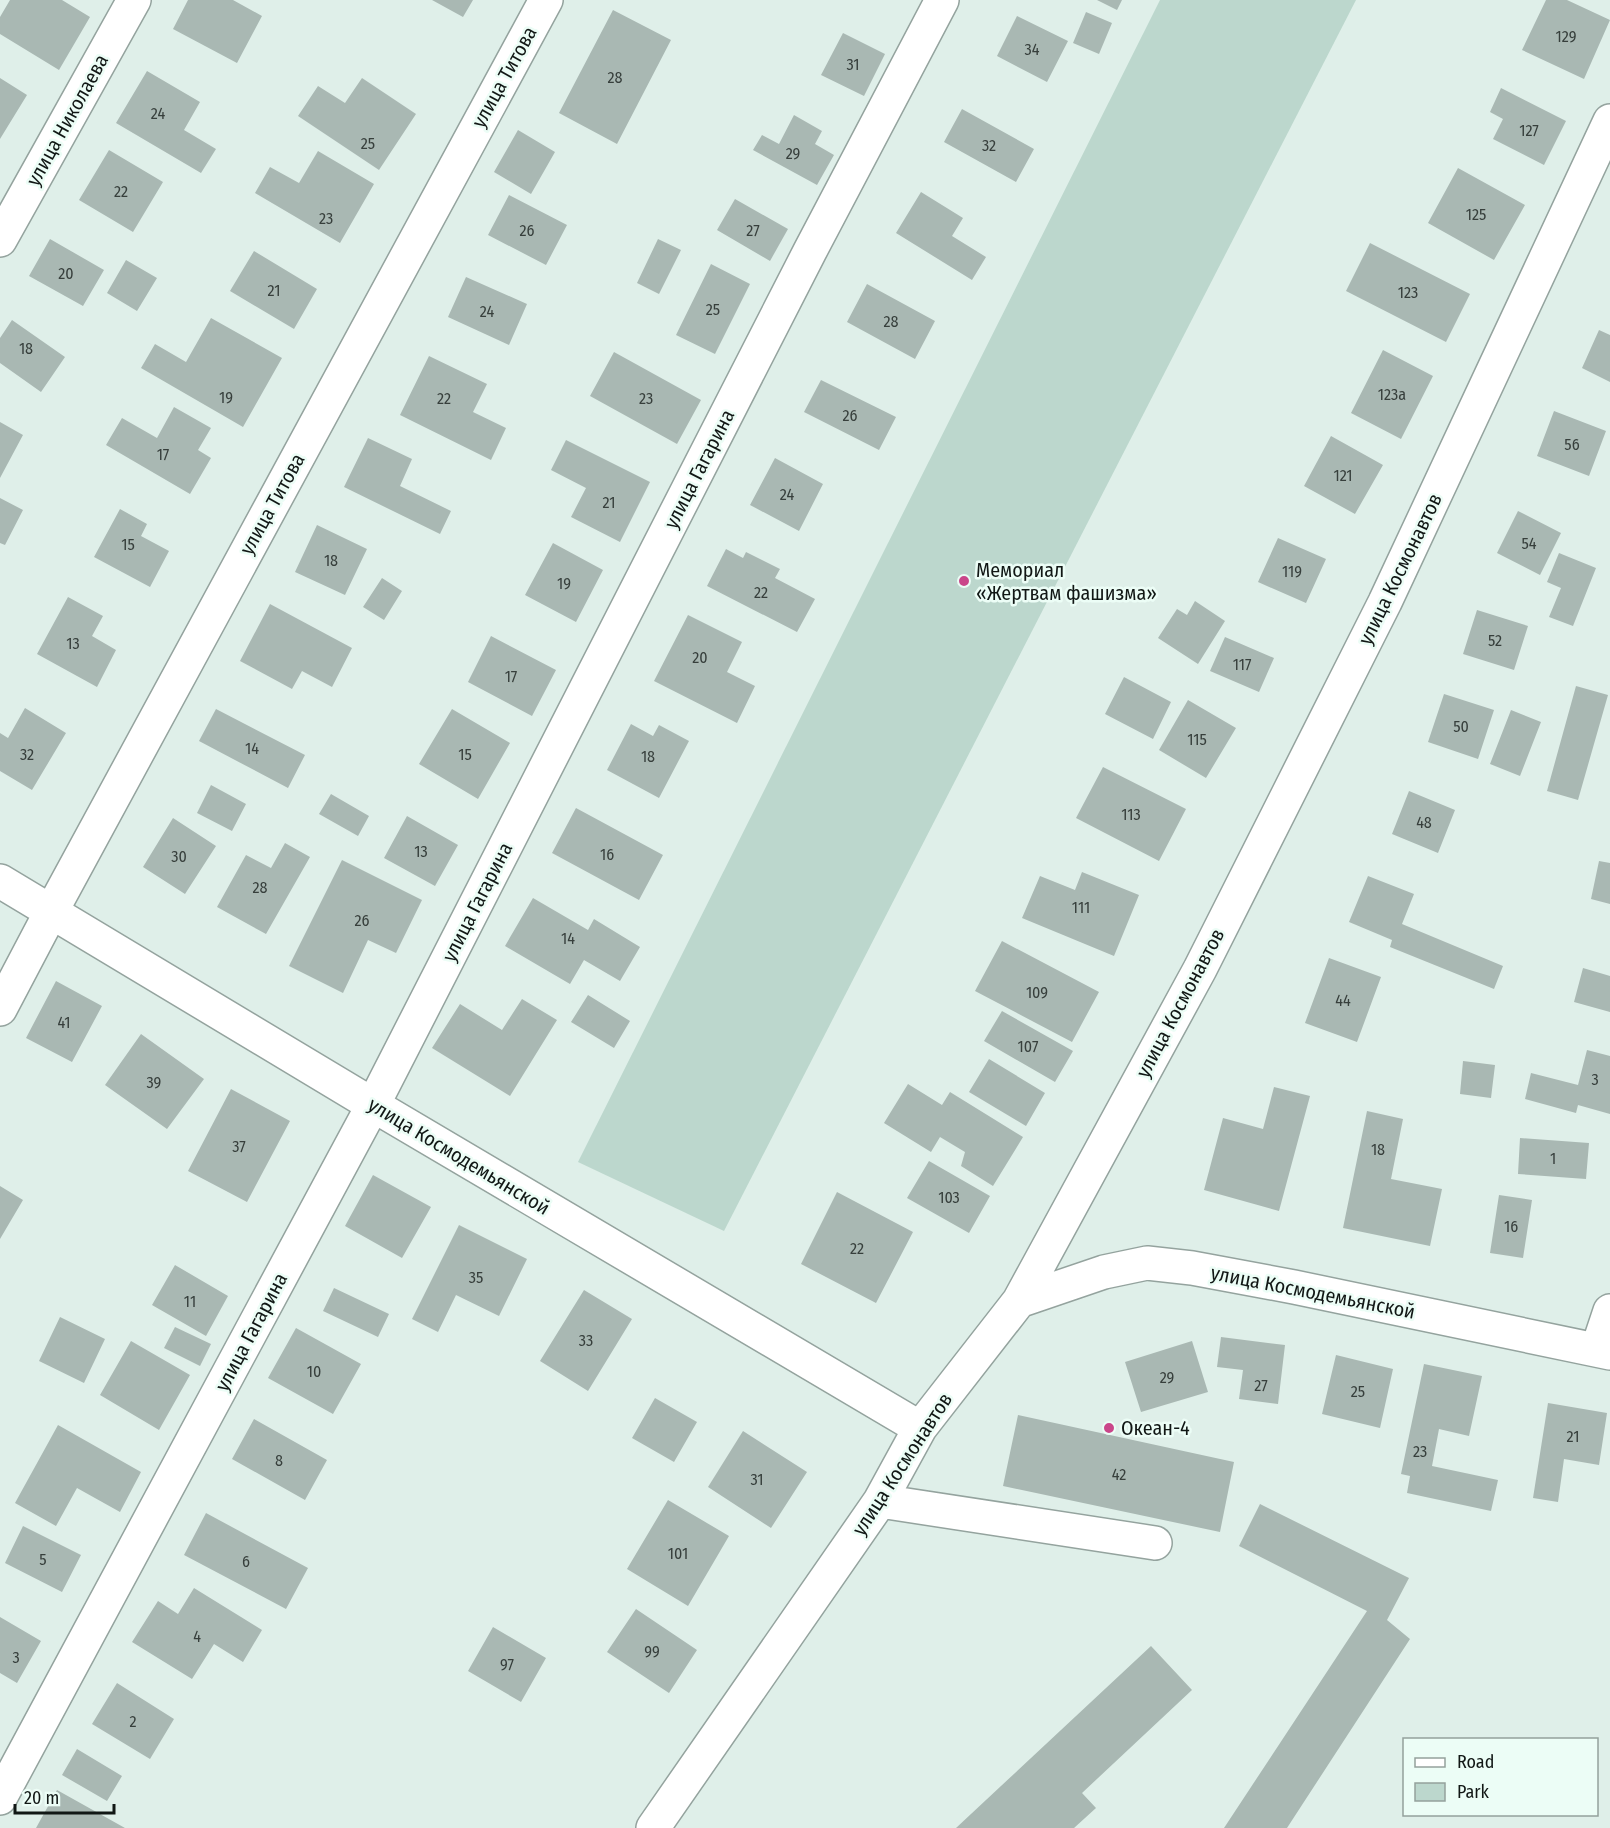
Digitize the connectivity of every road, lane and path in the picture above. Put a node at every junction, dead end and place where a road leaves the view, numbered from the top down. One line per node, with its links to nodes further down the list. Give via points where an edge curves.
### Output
1 (134, 0): 5 (street, улица Николаева)
2 (546, 0): 7 (street, улица Титова)
3 (942, 0): 9 (street, улица Гагарина)
4 (1610, 121): 10 (street, улица Космонавтов, via 1380,612 1200,969)
5 (0, 240)
6 (0, 881): 7 (street, улица Космодемьянской)
7 (51, 912): 8 (street, улица Титова); 9 (street, улица Космодемьянской)
8 (0, 1009)
9 (373, 1105): 13 (street, улица Космодемьянской); 16 (street, улица Гагарина)
10 (1019, 1301): 12 (street, улица Космодемьянской, via 1104,1272 1146,1263 1294,1287); 13 (street, улица Космонавтов)
11 (1610, 1311): 12 (street)
12 (1604, 1352)
13 (920, 1428): 14 (street, улица Космонавтов)
14 (880, 1501): 15 (street); 17 (street, улица Космонавтов)
15 (1155, 1543)
16 (0, 1798)
17 (653, 1828)

